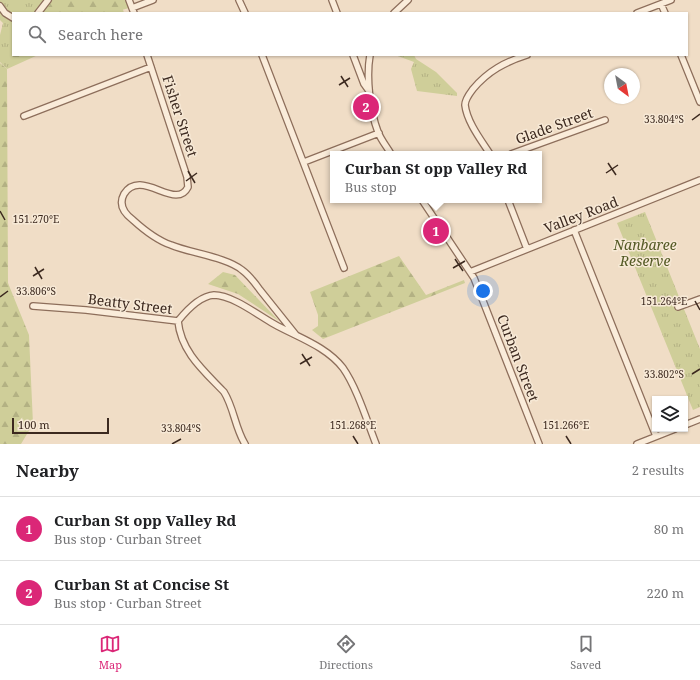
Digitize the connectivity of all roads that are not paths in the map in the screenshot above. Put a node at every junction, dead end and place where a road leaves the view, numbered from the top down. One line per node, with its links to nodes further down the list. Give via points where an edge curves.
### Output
1 (48, 0): 11 (street)
2 (129, 0): 10 (street)
3 (153, 0): 10 (street)
4 (240, 0): 12 (street)
5 (332, 0): 13 (street)
6 (408, 0): 14 (street)
7 (671, 0): 8 (street)
8 (661, 4): 15 (street); 16 (street)
9 (0, 6): 17 (street)
10 (133, 10)
11 (39, 12)
12 (245, 12)
13 (337, 12)
14 (395, 12)
15 (641, 12)
16 (665, 12)
17 (12, 17)
18 (147, 56): 24 (street, Fisher Street)
19 (262, 56): 35 (street)
20 (353, 56): 25 (street)
21 (370, 56): 25 (street)
22 (524, 56): 32 (street, via 499,66 481,79 469,93 465,104 469,119)
23 (681, 56): 26 (street)
24 (151, 67): 27 (street); 47 (street, Fisher Street, via 188,187 184,194 178,196 146,186 135,186 122,198 122,206 144,230 161,241 243,270)
25 (369, 91): 29 (street)
26 (700, 102)
27 (24, 116)
28 (605, 120): 33 (street, Glade Street)
29 (379, 133): 30 (street); 31 (street)
30 (332, 151)
31 (389, 151)
32 (488, 151)
33 (520, 151)
34 (330, 152): 35 (street)
35 (304, 162): 41 (street)
36 (700, 180): 39 (street, Valley Road)
37 (424, 203): 42 (street, Curban Street)
38 (509, 203): 40 (street)
39 (574, 230): 40 (street, Valley Road); 51 (street)
40 (527, 248): 42 (street, Valley Road)
41 (344, 268)
42 (470, 272): 54 (street, Curban Street)
43 (700, 299): 45 (street)
44 (33, 306): 46 (street, Beatty Street)
45 (678, 308)
46 (178, 321): 47 (street, via 184,313 204,298 212,295 222,296); 52 (street, Beatty Street, via 185,348 228,398 238,432)
47 (296, 335): 53 (street, via 326,352 343,368)
48 (700, 419): 49 (street)
49 (688, 424)
50 (667, 432): 51 (street)
51 (656, 436): 55 (street)
52 (245, 444)
53 (376, 444)
54 (539, 444)
55 (637, 444)

